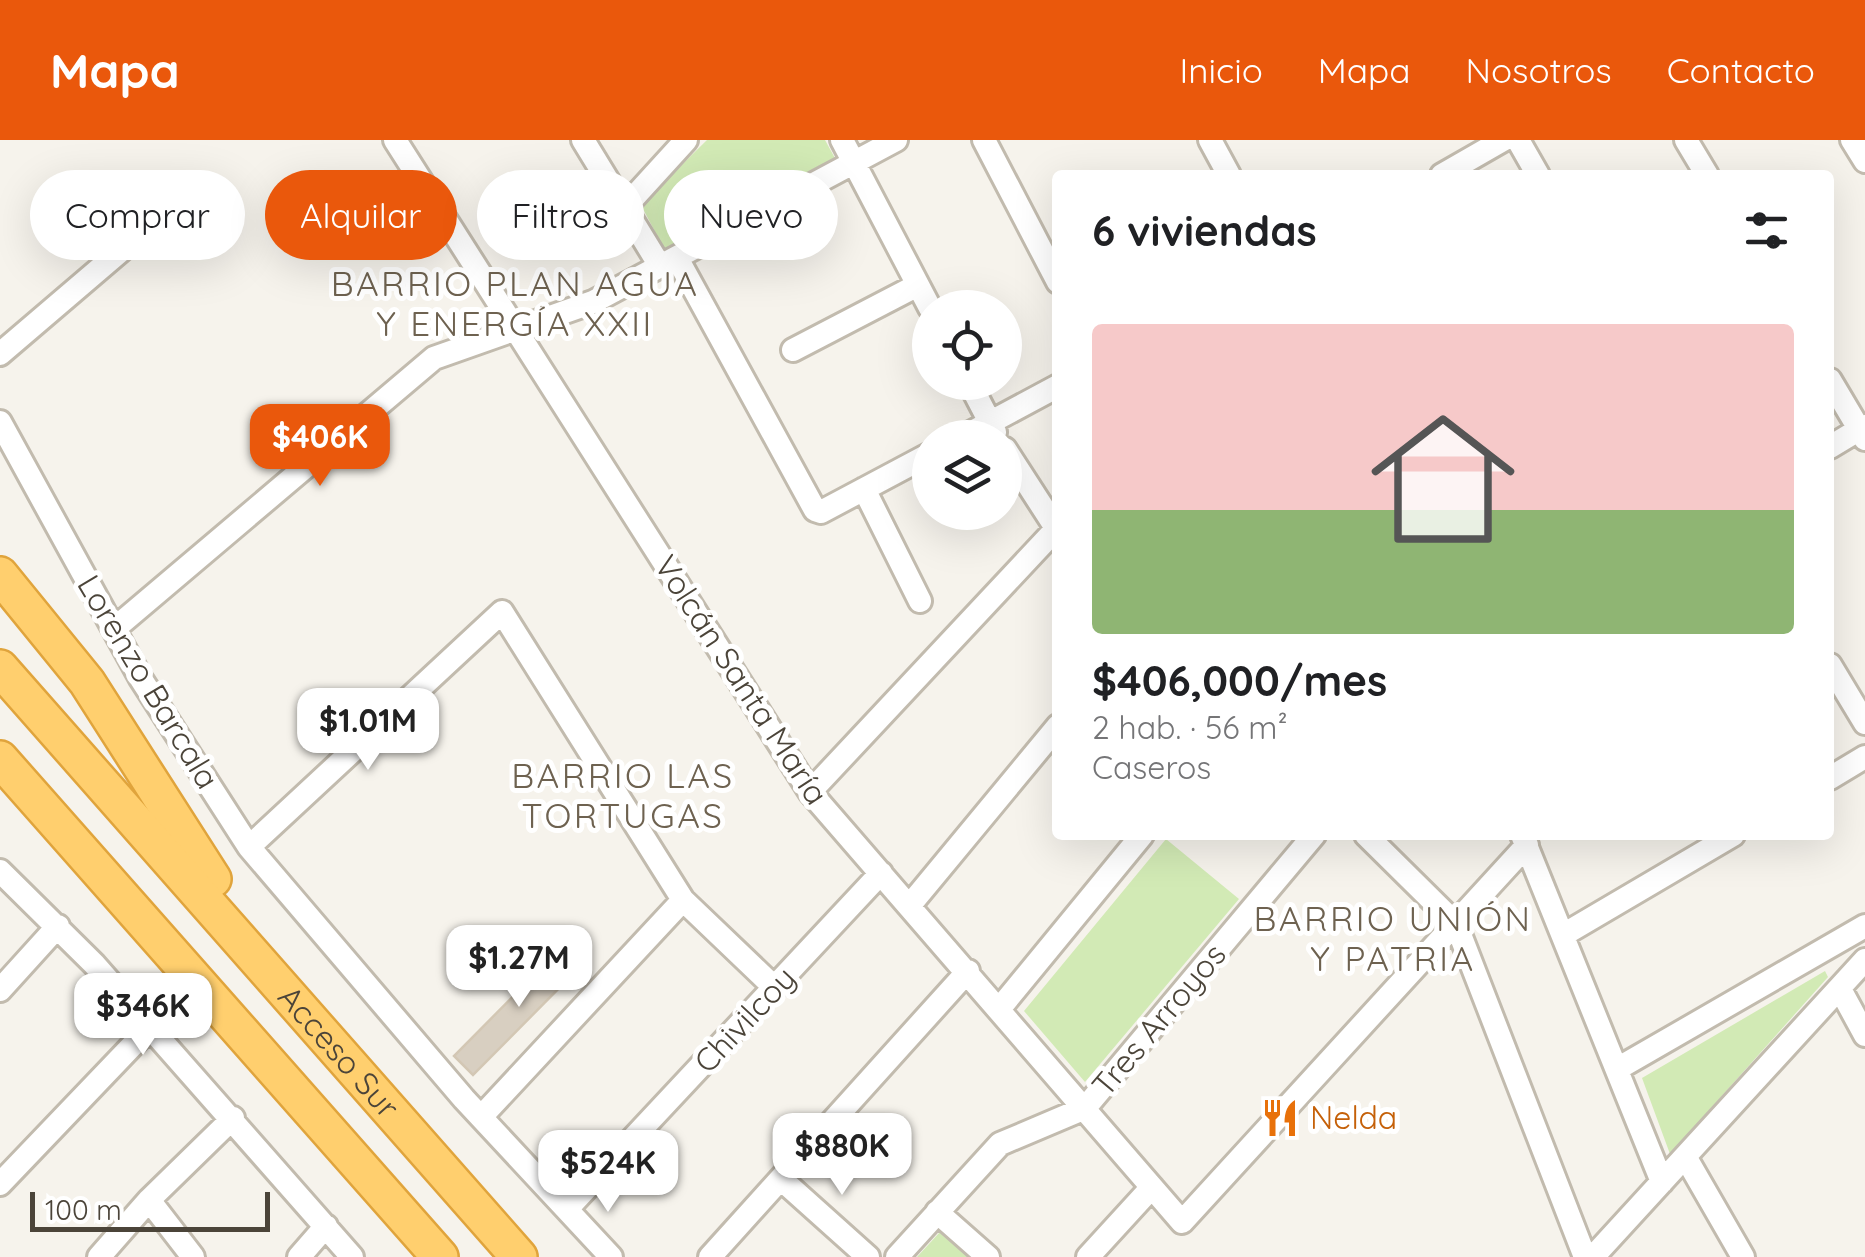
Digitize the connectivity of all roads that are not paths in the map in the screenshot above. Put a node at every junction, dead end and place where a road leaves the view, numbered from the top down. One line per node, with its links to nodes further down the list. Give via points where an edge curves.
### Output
1 (395, 140): 26 (street, Volcán Santa María)
2 (583, 140): 14 (street)
3 (686, 140): 19 (street)
4 (842, 140): 12 (street)
5 (896, 140): 12 (street)
6 (984, 140): 23 (street)
7 (1502, 140): 16 (street)
8 (1518, 140): 17 (street)
9 (1686, 140): 18 (street)
10 (1852, 140): 13 (street)
11 (1214, 141): 15 (street)
12 (854, 162): 22 (street); 24 (street)
13 (1865, 162)
14 (602, 170)
15 (1227, 170)
16 (1451, 170)
17 (1535, 170)
18 (1704, 170)
19 (644, 186)
20 (644, 231): 22 (street)
21 (110, 260): 28 (street)
22 (668, 262): 26 (street); 37 (street, via 817,512)
23 (1052, 270)
24 (918, 286): 25 (street); 27 (street)
25 (920, 290)
26 (517, 332): 42 (street, via 434,358); 50 (street, Volcán Santa María)
27 (792, 350)
28 (0, 354)
29 (1834, 386): 33 (street)
30 (1052, 390): 31 (street)
31 (1009, 420)
32 (0, 422): 42 (street, Lorenzo Barcala)
33 (1863, 431): 34 (street)
34 (1834, 444)
35 (912, 464): 37 (street)
36 (1022, 475): 38 (street)
37 (864, 489): 41 (street)
38 (1052, 521)
39 (1052, 534): 50 (street)
40 (0, 575): 76 (highway, via 87,682 192,852)
41 (920, 601)
42 (114, 630): 57 (street, Lorenzo Barcala)
43 (0, 668): 76 (highway, Acceso Sur)
44 (1834, 672): 45 (street)
45 (1865, 724)
46 (1052, 733): 61 (street)
47 (1865, 757): 49 (street)
48 (0, 759): 74 (highway, Acceso Sur)
49 (1834, 776)
50 (810, 792): 59 (street, Volcán Santa María)
51 (0, 797): 74 (highway)
52 (1138, 840): 71 (street)
53 (1310, 840): 77 (street, Tres Arroyos)
54 (1371, 840): 62 (street)
55 (1525, 840): 62 (street); 65 (street)
56 (1724, 840): 65 (street)
57 (249, 847): 60 (street, via 502,612); 78 (street, Lorenzo Barcala)
58 (0, 871): 63 (street)
59 (881, 874): 61 (street, Volcán Santa María); 68 (street, Chivilcoy)
60 (683, 900): 68 (street); 78 (street)
61 (910, 905): 67 (street, Volcán Santa María)
62 (1456, 924): 84 (street, Volcán Santa María, via 1182,1222); 102 (street)
63 (58, 926): 70 (street); 72 (street)
64 (1865, 926): 75 (street)
65 (1563, 935): 75 (street)
66 (1865, 960): 69 (street)
67 (968, 972): 71 (street, Volcán Santa María); 81 (street)
68 (775, 988): 86 (street, Chivilcoy)
69 (1840, 988): 73 (street); 80 (street)
70 (0, 990)
71 (1000, 1008): 77 (street, Volcán Santa María)
72 (150, 1027): 79 (street); 83 (street)
73 (1865, 1035)
74 (257, 1050): 94 (highway, Acceso Sur)
75 (1617, 1069): 82 (street)
76 (370, 1088): 95 (highway, Acceso Sur)
77 (1085, 1108): 84 (street, Volcán Santa María); 87 (street, Tres Arroyos, via 1000,1144)
78 (481, 1117): 86 (street, Lorenzo Barcala)
79 (233, 1118): 85 (street); 88 (street)
80 (1686, 1158): 82 (street); 89 (street)
81 (781, 1178): 97 (street); 98 (street)
82 (1662, 1182): 103 (street)
83 (0, 1184)
84 (1152, 1187): 101 (street)
85 (150, 1200): 90 (street); 91 (street)
86 (567, 1210): 96 (street, Lorenzo Barcala)
87 (937, 1212): 99 (street, Tres Arroyos); 100 (street)
88 (326, 1226): 92 (street); 93 (street)
89 (1740, 1256)
90 (99, 1257)
91 (193, 1257)
92 (298, 1257)
93 (352, 1257)
94 (440, 1257)
95 (518, 1257)
96 (611, 1257)
97 (710, 1257)
98 (868, 1257)
99 (897, 1257)
100 (988, 1257)
101 (1088, 1257)
102 (1585, 1257)
103 (1593, 1257)

